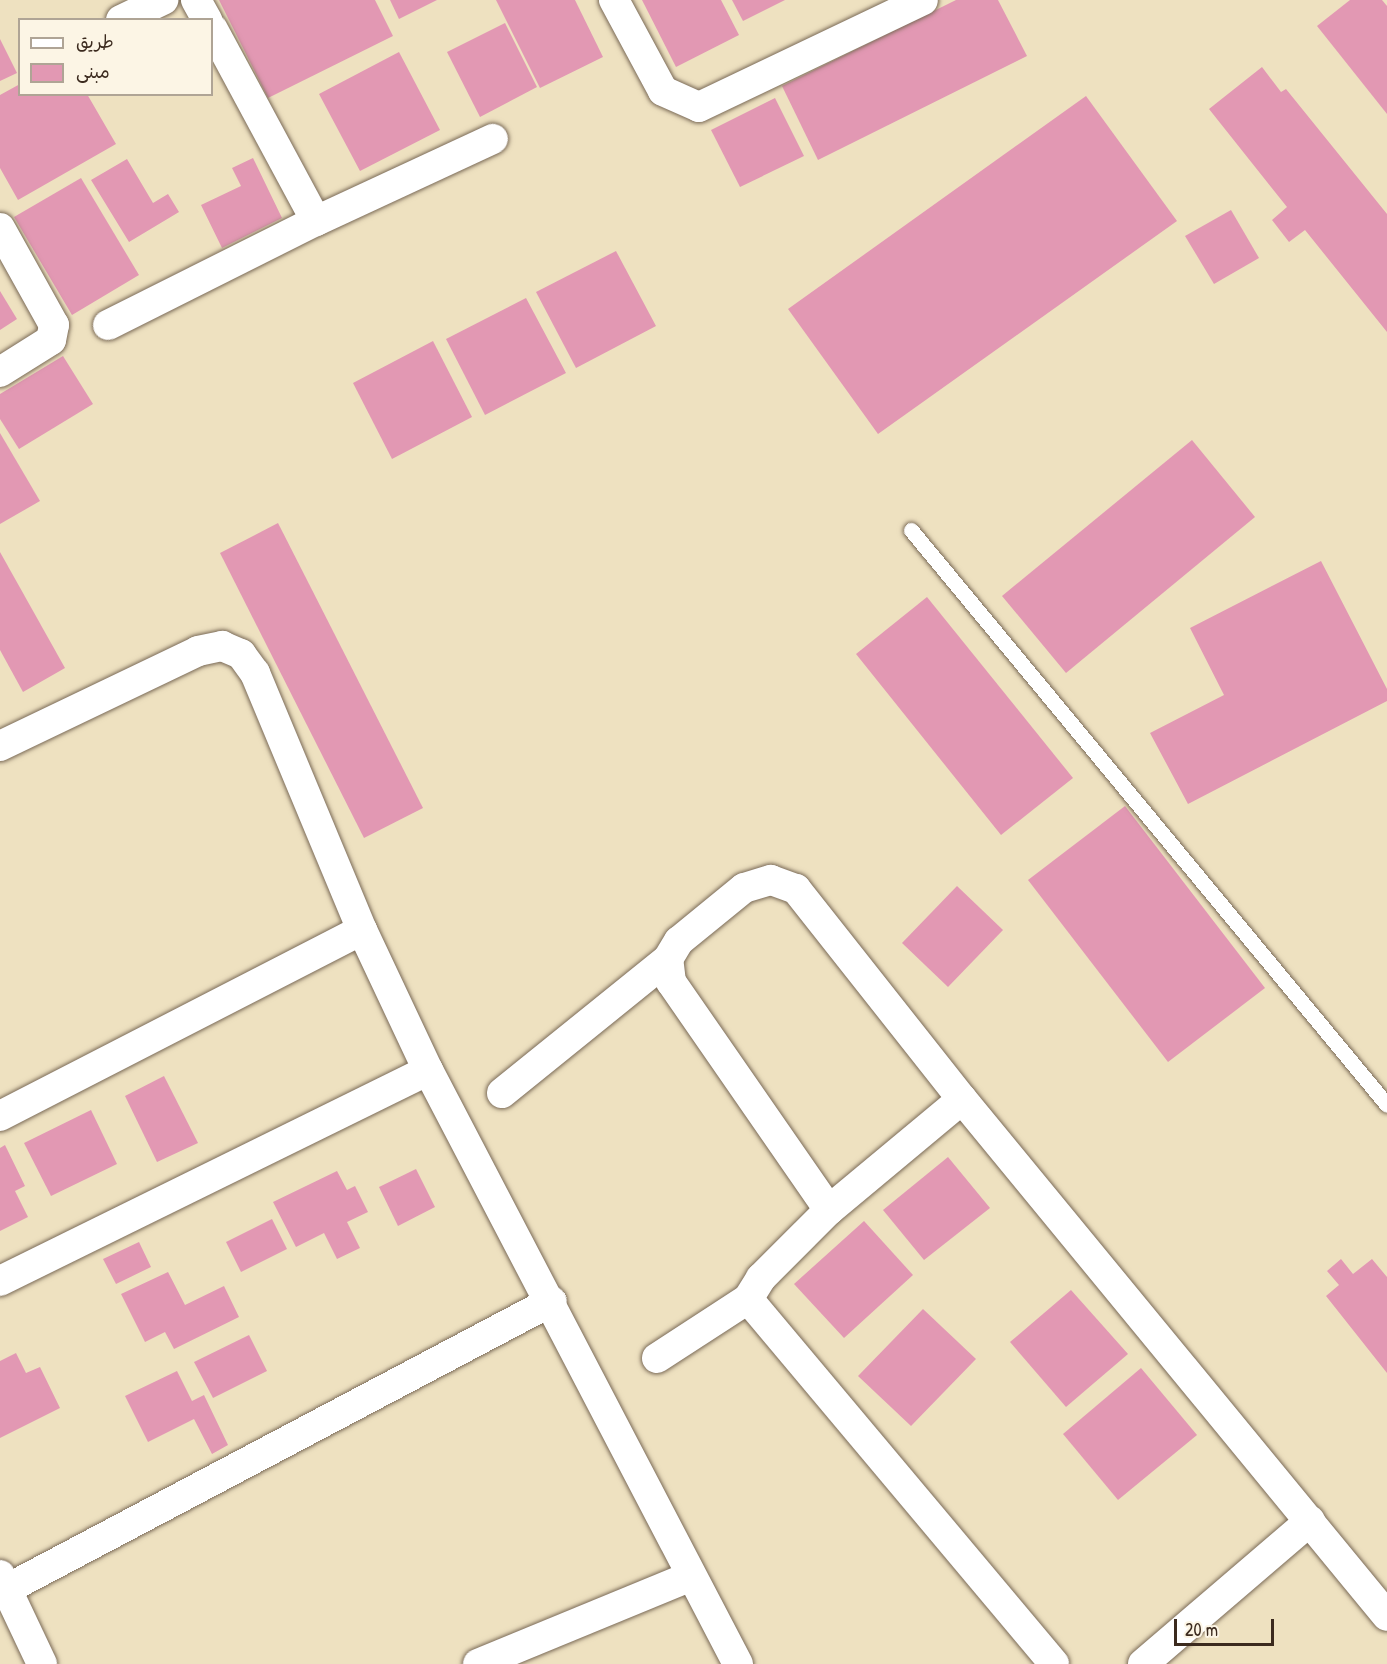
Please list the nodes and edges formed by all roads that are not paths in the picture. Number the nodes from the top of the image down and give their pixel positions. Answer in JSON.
{"nodes":[{"id":1,"x":163,"y":0,"type":"edge"},
{"id":2,"x":196,"y":0,"type":"edge"},
{"id":3,"x":614,"y":0,"type":"edge"},
{"id":4,"x":923,"y":0,"type":"edge"},
{"id":5,"x":125,"y":18,"type":"edge"},
{"id":6,"x":206,"y":18,"type":"edge"},
{"id":7,"x":213,"y":30,"type":"edge"},
{"id":8,"x":493,"y":139,"type":"dead end"},
{"id":9,"x":316,"y":221,"type":"junction"},
{"id":10,"x":0,"y":228,"type":"edge"},
{"id":11,"x":108,"y":325,"type":"dead end"},
{"id":12,"x":0,"y":372,"type":"edge"},
{"id":13,"x":911,"y":530,"type":"dead end"},
{"id":14,"x":0,"y":746,"type":"edge"},
{"id":15,"x":362,"y":930,"type":"junction"},
{"id":16,"x":668,"y":959,"type":"junction"},
{"id":17,"x":428,"y":1070,"type":"junction"},
{"id":18,"x":502,"y":1093,"type":"dead end"},
{"id":19,"x":962,"y":1099,"type":"junction"},
{"id":20,"x":1387,"y":1105,"type":"edge"},
{"id":21,"x":0,"y":1116,"type":"edge"},
{"id":22,"x":829,"y":1209,"type":"junction"},
{"id":23,"x":0,"y":1281,"type":"edge"},
{"id":24,"x":748,"y":1299,"type":"junction"},
{"id":25,"x":552,"y":1301,"type":"junction"},
{"id":26,"x":657,"y":1358,"type":"dead end"},
{"id":27,"x":1310,"y":1521,"type":"junction"},
{"id":28,"x":691,"y":1576,"type":"junction"},
{"id":29,"x":3,"y":1582,"type":"edge"},
{"id":30,"x":1387,"y":1616,"type":"edge"},
{"id":31,"x":42,"y":1664,"type":"edge"},
{"id":32,"x":478,"y":1664,"type":"edge"},
{"id":33,"x":738,"y":1664,"type":"edge"},
{"id":34,"x":1054,"y":1664,"type":"edge"},
{"id":35,"x":1143,"y":1664,"type":"edge"}],
"edges":[{"from":1,"to":5,"type":"street"},
{"from":2,"to":6,"type":"street"},
{"from":3,"to":4,"type":"street"},
{"from":7,"to":9,"type":"street"},
{"from":8,"to":9,"type":"street"},
{"from":9,"to":11,"type":"street"},
{"from":10,"to":12,"type":"street"},
{"from":13,"to":20,"type":"lane"},
{"from":14,"to":15,"type":"street"},
{"from":15,"to":17,"type":"street"},
{"from":15,"to":21,"type":"street"},
{"from":16,"to":18,"type":"street"},
{"from":16,"to":19,"type":"street"},
{"from":16,"to":22,"type":"street"},
{"from":17,"to":23,"type":"street"},
{"from":17,"to":25,"type":"street"},
{"from":19,"to":22,"type":"street"},
{"from":19,"to":27,"type":"street"},
{"from":22,"to":24,"type":"street"},
{"from":24,"to":26,"type":"street"},
{"from":24,"to":34,"type":"street"},
{"from":25,"to":28,"type":"street"},
{"from":25,"to":29,"type":"street"},
{"from":27,"to":30,"type":"street"},
{"from":27,"to":35,"type":"street"},
{"from":28,"to":32,"type":"street"},
{"from":28,"to":33,"type":"street"},
{"from":29,"to":31,"type":"street"}]}
